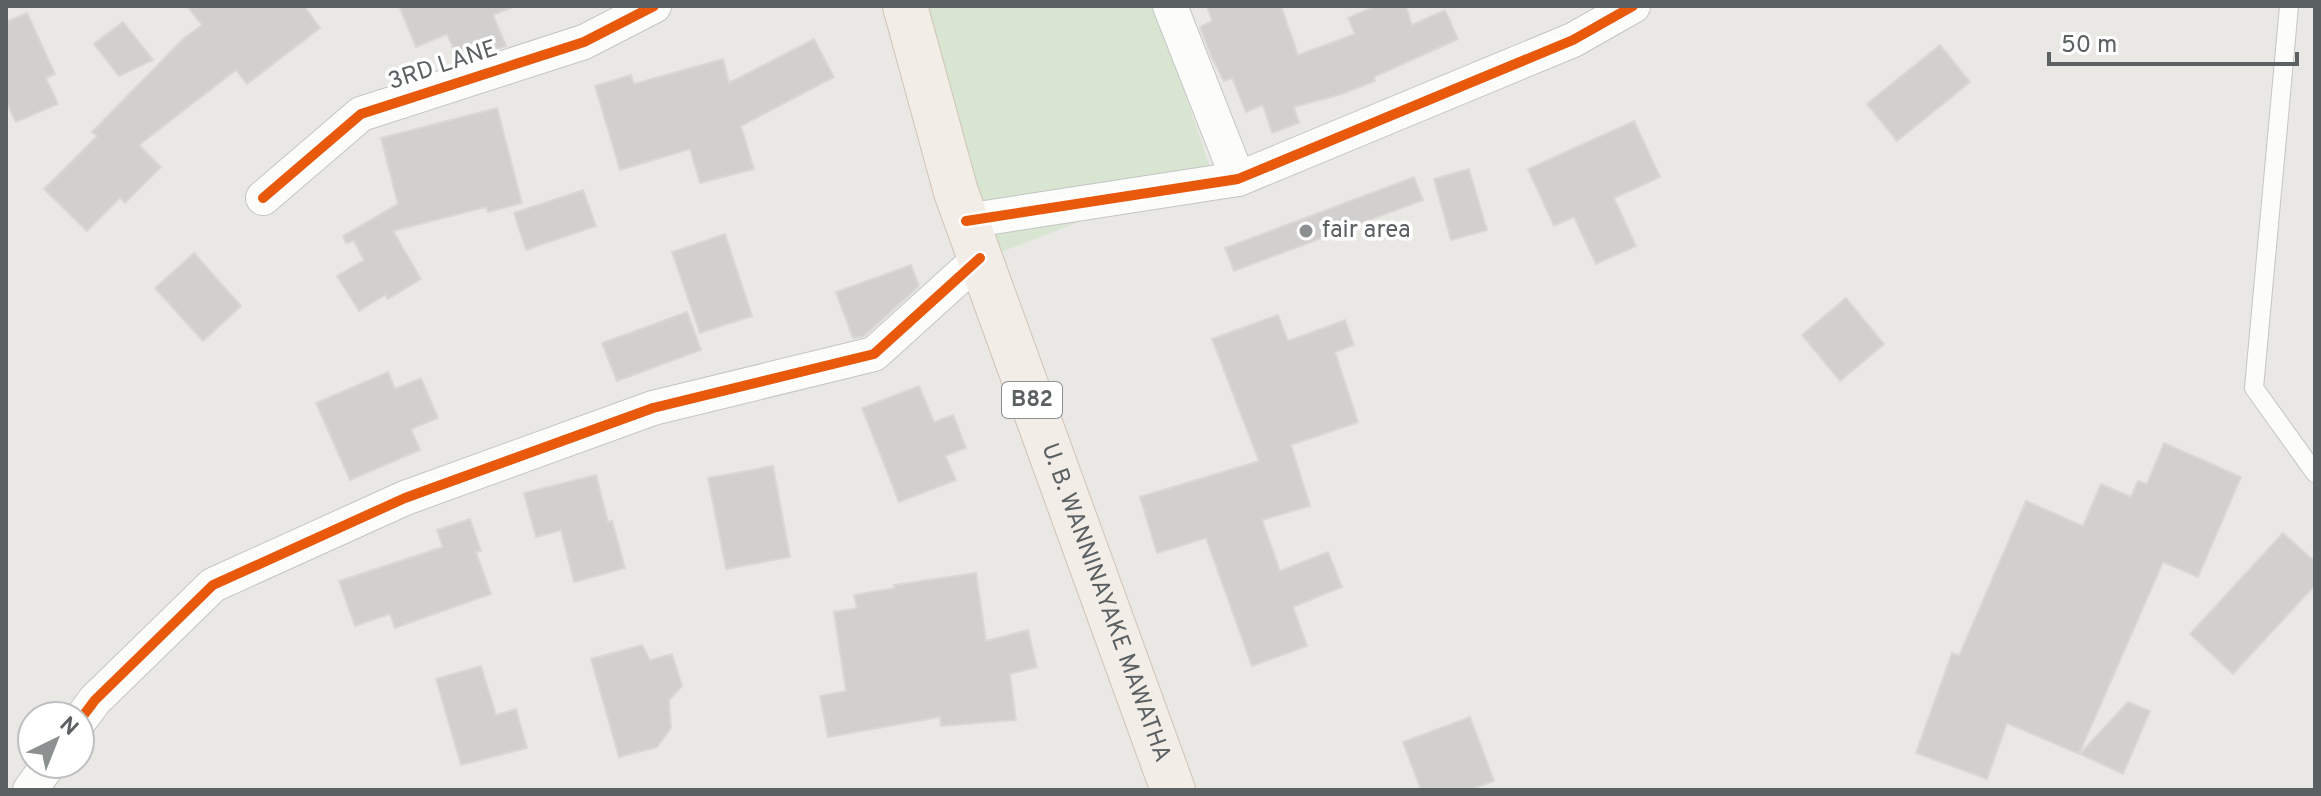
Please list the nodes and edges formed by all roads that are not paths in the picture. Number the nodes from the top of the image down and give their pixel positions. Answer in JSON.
{"nodes":[{"id":1,"x":654,"y":6,"type":"edge"},
{"id":2,"x":905,"y":6,"type":"edge"},
{"id":3,"x":1170,"y":6,"type":"edge"},
{"id":4,"x":1633,"y":6,"type":"edge"},
{"id":5,"x":2289,"y":6,"type":"edge"},
{"id":6,"x":1238,"y":179,"type":"junction"},
{"id":7,"x":263,"y":198,"type":"dead end"},
{"id":8,"x":973,"y":239,"type":"junction"},
{"id":9,"x":2315,"y":473,"type":"edge"},
{"id":10,"x":95,"y":700,"type":"edge"},
{"id":11,"x":1173,"y":790,"type":"edge"}],
"edges":[{"from":1,"to":7,"type":"street","name":"3RD LANE"},
{"from":2,"to":8,"type":"main road","name":"U. B. WANNINAYAKE MAWATHA","number":"B82"},
{"from":3,"to":6,"type":"street"},
{"from":4,"to":6,"type":"street"},
{"from":5,"to":9,"type":"lane"},
{"from":6,"to":8,"type":"street"},
{"from":8,"to":10,"type":"street"},
{"from":8,"to":11,"type":"main road","name":"U. B. WANNINAYAKE MAWATHA","number":"B82"}]}
